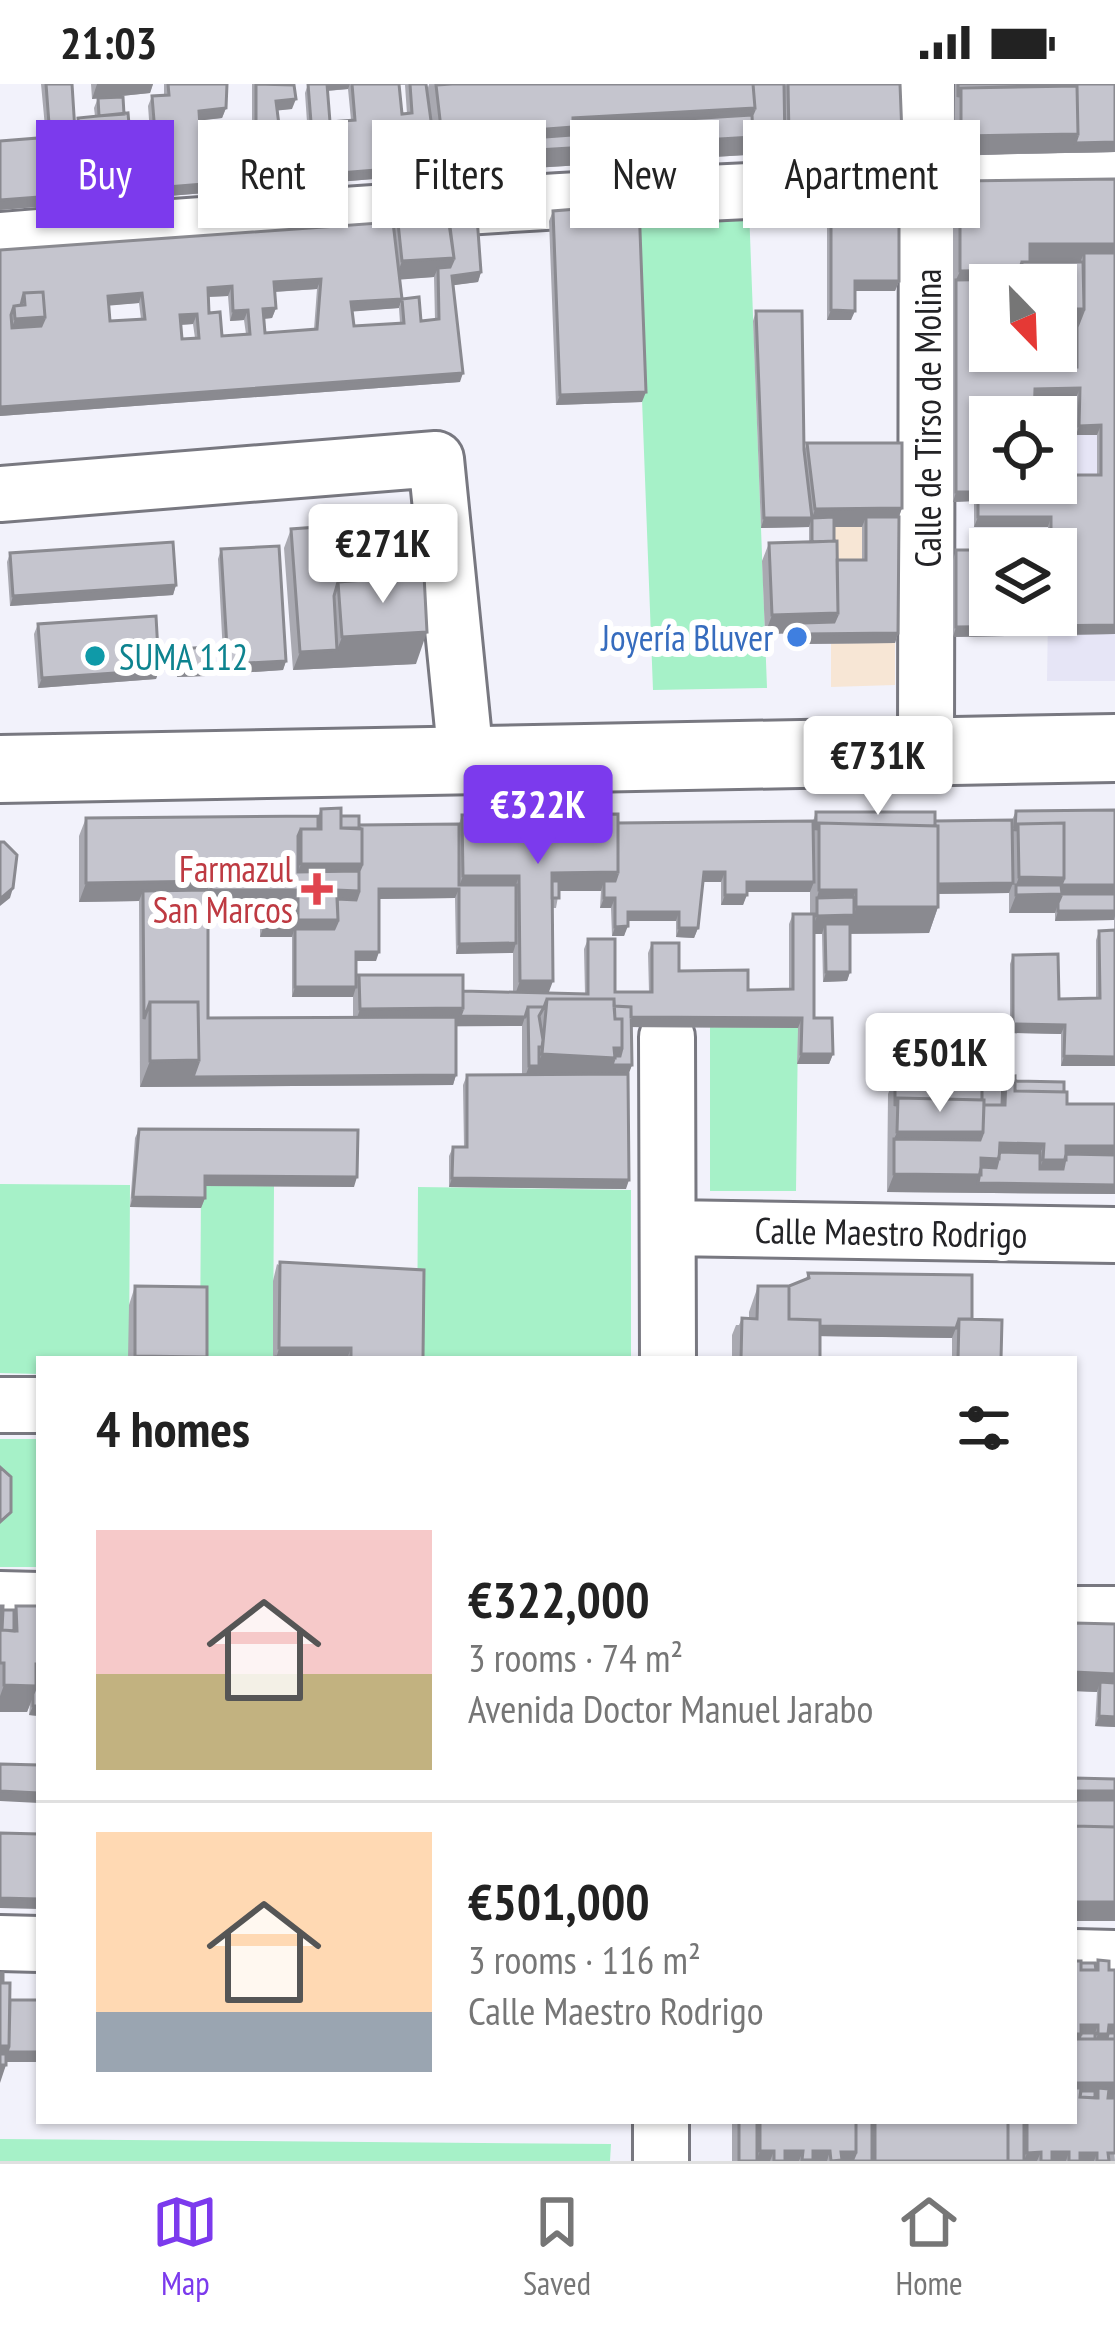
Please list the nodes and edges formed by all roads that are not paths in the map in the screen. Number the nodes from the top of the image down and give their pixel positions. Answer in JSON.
{"nodes":[{"id":1,"x":927,"y":84,"type":"edge"},
{"id":2,"x":927,"y":120,"type":"edge"},
{"id":3,"x":1115,"y":179,"type":"edge"},
{"id":4,"x":980,"y":181,"type":"edge"},
{"id":5,"x":743,"y":191,"type":"edge"},
{"id":6,"x":928,"y":228,"type":"edge"},
{"id":7,"x":0,"y":240,"type":"edge"},
{"id":8,"x":0,"y":494,"type":"edge"},
{"id":9,"x":1115,"y":748,"type":"edge"},
{"id":10,"x":926,"y":752,"type":"junction"},
{"id":11,"x":466,"y":759,"type":"junction"},
{"id":12,"x":0,"y":769,"type":"edge"},
{"id":13,"x":668,"y":1037,"type":"dead end"},
{"id":14,"x":668,"y":1228,"type":"junction"},
{"id":15,"x":1115,"y":1235,"type":"edge"},
{"id":16,"x":668,"y":1356,"type":"edge"},
{"id":17,"x":0,"y":1405,"type":"edge"},
{"id":18,"x":36,"y":1405,"type":"edge"},
{"id":19,"x":0,"y":1599,"type":"edge"},
{"id":20,"x":36,"y":1600,"type":"edge"},
{"id":21,"x":1077,"y":1614,"type":"edge"},
{"id":22,"x":1115,"y":1614,"type":"edge"},
{"id":23,"x":0,"y":1943,"type":"edge"},
{"id":24,"x":36,"y":1944,"type":"edge"},
{"id":25,"x":1077,"y":1957,"type":"edge"},
{"id":26,"x":1115,"y":1958,"type":"edge"},
{"id":27,"x":661,"y":2124,"type":"edge"},
{"id":28,"x":662,"y":2161,"type":"edge"}],
"edges":[{"from":1,"to":2,"type":"street","name":"Calle de Tirso de Molina"},
{"from":3,"to":4,"type":"street"},
{"from":5,"to":7,"type":"street"},
{"from":6,"to":10,"type":"street","name":"Calle de Tirso de Molina"},
{"from":8,"to":11,"type":"street"},
{"from":9,"to":10,"type":"street"},
{"from":10,"to":11,"type":"street"},
{"from":11,"to":12,"type":"street"},
{"from":13,"to":14,"type":"street"},
{"from":14,"to":15,"type":"street","name":"Calle Maestro Rodrigo"},
{"from":14,"to":16,"type":"street"},
{"from":17,"to":18,"type":"street"},
{"from":19,"to":20,"type":"street"},
{"from":21,"to":22,"type":"street"},
{"from":23,"to":24,"type":"street"},
{"from":25,"to":26,"type":"street"},
{"from":27,"to":28,"type":"street"}]}
